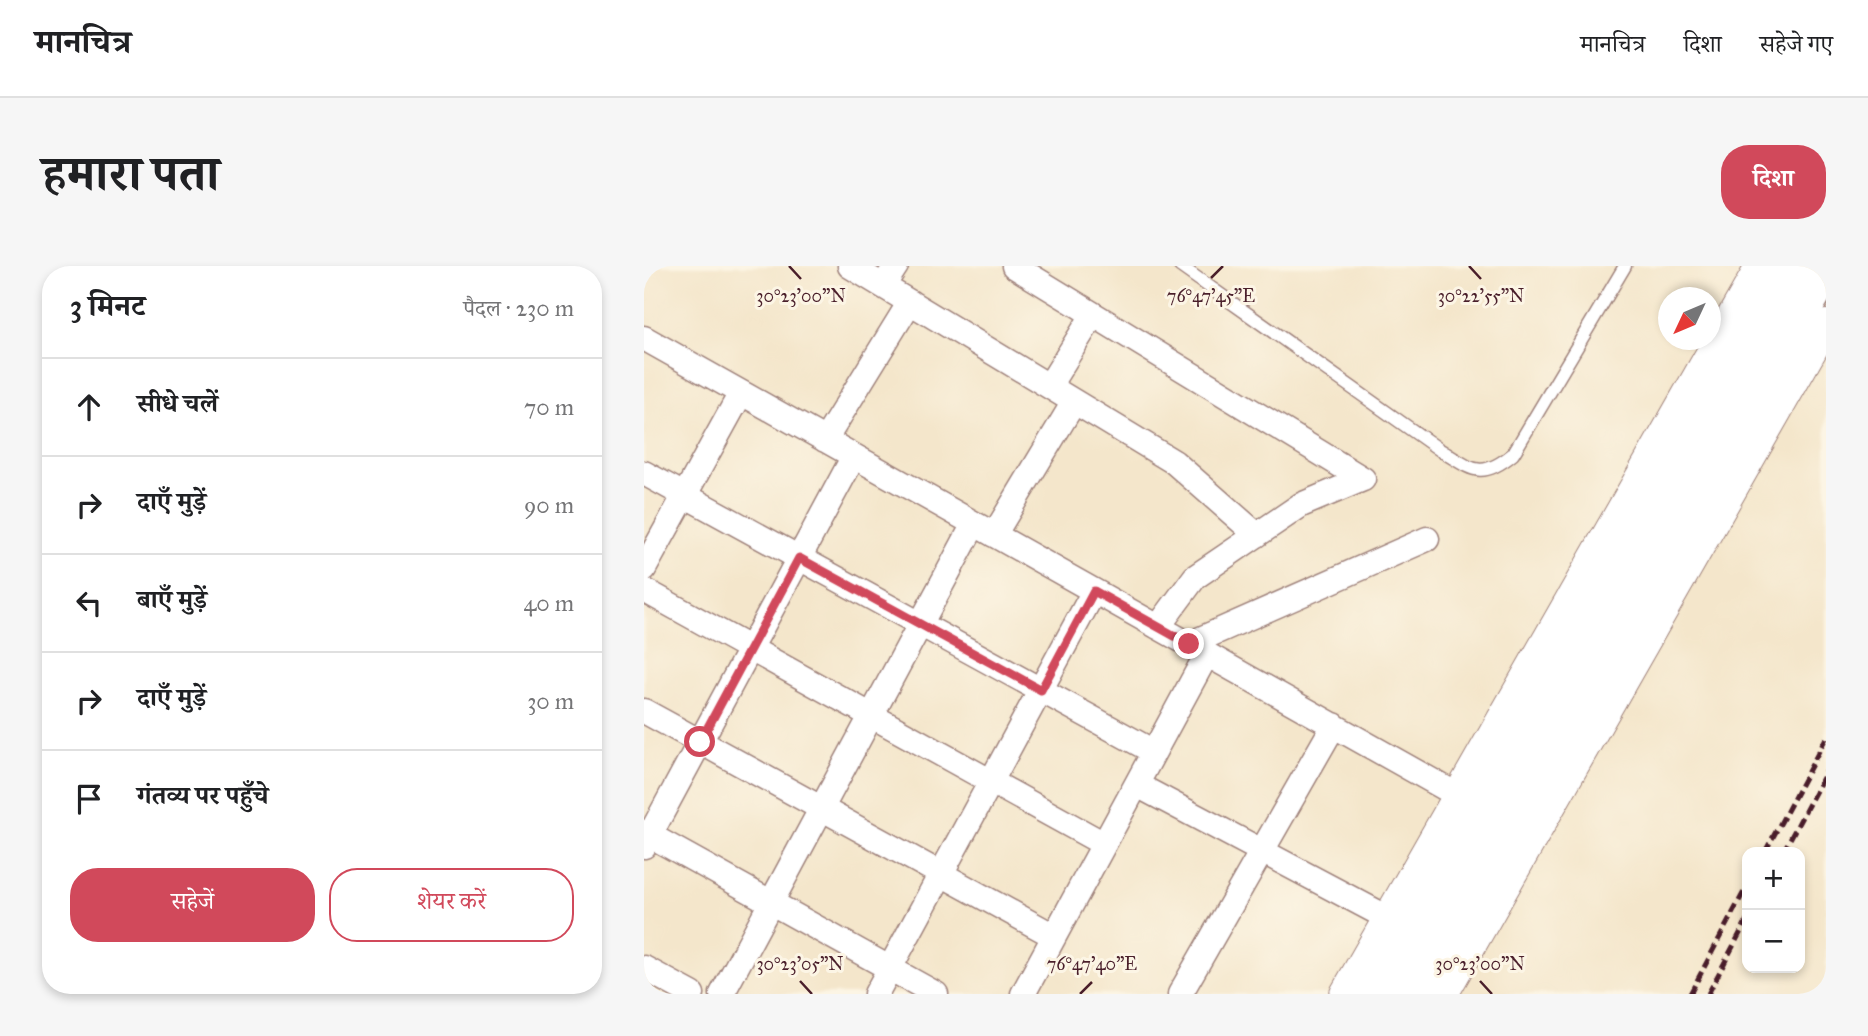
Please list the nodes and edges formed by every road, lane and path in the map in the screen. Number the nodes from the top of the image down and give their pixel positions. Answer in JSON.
{"nodes":[{"id":1,"x":850,"y":266,"type":"edge"},
{"id":2,"x":1014,"y":266,"type":"edge"},
{"id":3,"x":1180,"y":266,"type":"edge"},
{"id":4,"x":1625,"y":266,"type":"edge"},
{"id":5,"x":1761,"y":266,"type":"edge"},
{"id":6,"x":1791,"y":266,"type":"edge"},
{"id":7,"x":1826,"y":268,"type":"edge"},
{"id":8,"x":889,"y":276,"type":"edge"},
{"id":9,"x":910,"y":302,"type":"junction"},
{"id":10,"x":1093,"y":315,"type":"junction"},
{"id":11,"x":1826,"y":325,"type":"edge"},
{"id":12,"x":644,"y":338,"type":"edge"},
{"id":13,"x":1049,"y":386,"type":"junction"},
{"id":14,"x":741,"y":393,"type":"junction"},
{"id":15,"x":1074,"y":402,"type":"junction"},
{"id":16,"x":825,"y":440,"type":"junction"},
{"id":17,"x":854,"y":457,"type":"junction"},
{"id":18,"x":644,"y":473,"type":"edge"},
{"id":19,"x":684,"y":495,"type":"junction"},
{"id":20,"x":984,"y":529,"type":"junction"},
{"id":21,"x":1257,"y":535,"type":"junction"},
{"id":22,"x":1427,"y":539,"type":"dead end"},
{"id":23,"x":799,"y":558,"type":"junction"},
{"id":24,"x":644,"y":569,"type":"edge"},
{"id":25,"x":644,"y":590,"type":"edge"},
{"id":26,"x":1094,"y":591,"type":"junction"},
{"id":27,"x":920,"y":624,"type":"junction"},
{"id":28,"x":1158,"y":627,"type":"junction"},
{"id":29,"x":750,"y":649,"type":"junction"},
{"id":30,"x":1198,"y":649,"type":"junction"},
{"id":31,"x":1041,"y":690,"type":"junction"},
{"id":32,"x":644,"y":711,"type":"edge"},
{"id":33,"x":871,"y":716,"type":"junction"},
{"id":34,"x":1334,"y":725,"type":"junction"},
{"id":35,"x":700,"y":742,"type":"junction"},
{"id":36,"x":1154,"y":752,"type":"junction"},
{"id":37,"x":991,"y":782,"type":"junction"},
{"id":38,"x":1136,"y":785,"type":"junction"},
{"id":39,"x":1460,"y":796,"type":"junction"},
{"id":40,"x":821,"y":808,"type":"junction"},
{"id":41,"x":646,"y":837,"type":"edge"},
{"id":42,"x":1104,"y":844,"type":"junction"},
{"id":43,"x":1262,"y":851,"type":"junction"},
{"id":44,"x":941,"y":874,"type":"junction"},
{"id":45,"x":771,"y":902,"type":"junction"},
{"id":46,"x":1388,"y":918,"type":"junction"},
{"id":47,"x":1054,"y":936,"type":"junction"},
{"id":48,"x":644,"y":968,"type":"edge"},
{"id":49,"x":890,"y":969,"type":"junction"},
{"id":50,"x":692,"y":994,"type":"edge"},
{"id":51,"x":722,"y":994,"type":"edge"},
{"id":52,"x":876,"y":994,"type":"edge"},
{"id":53,"x":936,"y":994,"type":"edge"},
{"id":54,"x":1023,"y":994,"type":"edge"},
{"id":55,"x":1180,"y":994,"type":"edge"},
{"id":56,"x":1345,"y":994,"type":"edge"},
{"id":57,"x":1373,"y":994,"type":"edge"},
{"id":58,"x":1408,"y":994,"type":"edge"},
{"id":59,"x":1444,"y":994,"type":"edge"}],
"edges":[{"from":1,"to":8,"type":"street"},
{"from":2,"to":10,"type":"street"},
{"from":3,"to":4,"type":"lane"},
{"from":5,"to":39,"type":"street"},
{"from":6,"to":57,"type":"highway"},
{"from":7,"to":58,"type":"highway"},
{"from":8,"to":9,"type":"street"},
{"from":9,"to":13,"type":"street"},
{"from":9,"to":16,"type":"street"},
{"from":10,"to":13,"type":"street"},
{"from":10,"to":21,"type":"street"},
{"from":11,"to":59,"type":"street"},
{"from":12,"to":14,"type":"street"},
{"from":13,"to":15,"type":"street"},
{"from":14,"to":16,"type":"street"},
{"from":14,"to":19,"type":"street"},
{"from":15,"to":20,"type":"street"},
{"from":15,"to":21,"type":"street"},
{"from":16,"to":17,"type":"street"},
{"from":17,"to":20,"type":"street"},
{"from":17,"to":23,"type":"street"},
{"from":18,"to":19,"type":"street"},
{"from":19,"to":23,"type":"street"},
{"from":19,"to":24,"type":"street"},
{"from":20,"to":26,"type":"street"},
{"from":20,"to":27,"type":"street"},
{"from":21,"to":28,"type":"street"},
{"from":22,"to":30,"type":"street"},
{"from":23,"to":27,"type":"street"},
{"from":23,"to":29,"type":"street"},
{"from":25,"to":29,"type":"street"},
{"from":26,"to":28,"type":"street"},
{"from":26,"to":31,"type":"street"},
{"from":27,"to":31,"type":"street"},
{"from":27,"to":33,"type":"street"},
{"from":28,"to":30,"type":"street"},
{"from":29,"to":33,"type":"street"},
{"from":29,"to":35,"type":"street"},
{"from":30,"to":34,"type":"street"},
{"from":30,"to":36,"type":"street"},
{"from":31,"to":36,"type":"street"},
{"from":31,"to":37,"type":"street"},
{"from":32,"to":35,"type":"street"},
{"from":33,"to":37,"type":"street"},
{"from":33,"to":40,"type":"street"},
{"from":34,"to":39,"type":"street"},
{"from":34,"to":43,"type":"street"},
{"from":35,"to":40,"type":"street"},
{"from":35,"to":41,"type":"street"},
{"from":36,"to":38,"type":"street"},
{"from":37,"to":42,"type":"street"},
{"from":37,"to":44,"type":"street"},
{"from":38,"to":42,"type":"street"},
{"from":38,"to":43,"type":"street"},
{"from":39,"to":46,"type":"street"},
{"from":40,"to":44,"type":"street"},
{"from":40,"to":45,"type":"street"},
{"from":41,"to":45,"type":"street"},
{"from":42,"to":47,"type":"street"},
{"from":43,"to":46,"type":"street"},
{"from":43,"to":55,"type":"street"},
{"from":44,"to":47,"type":"street"},
{"from":44,"to":49,"type":"street"},
{"from":45,"to":49,"type":"street"},
{"from":45,"to":51,"type":"street"},
{"from":46,"to":56,"type":"street"},
{"from":47,"to":54,"type":"street"},
{"from":48,"to":50,"type":"street"},
{"from":49,"to":52,"type":"street"},
{"from":49,"to":53,"type":"street"}]}
